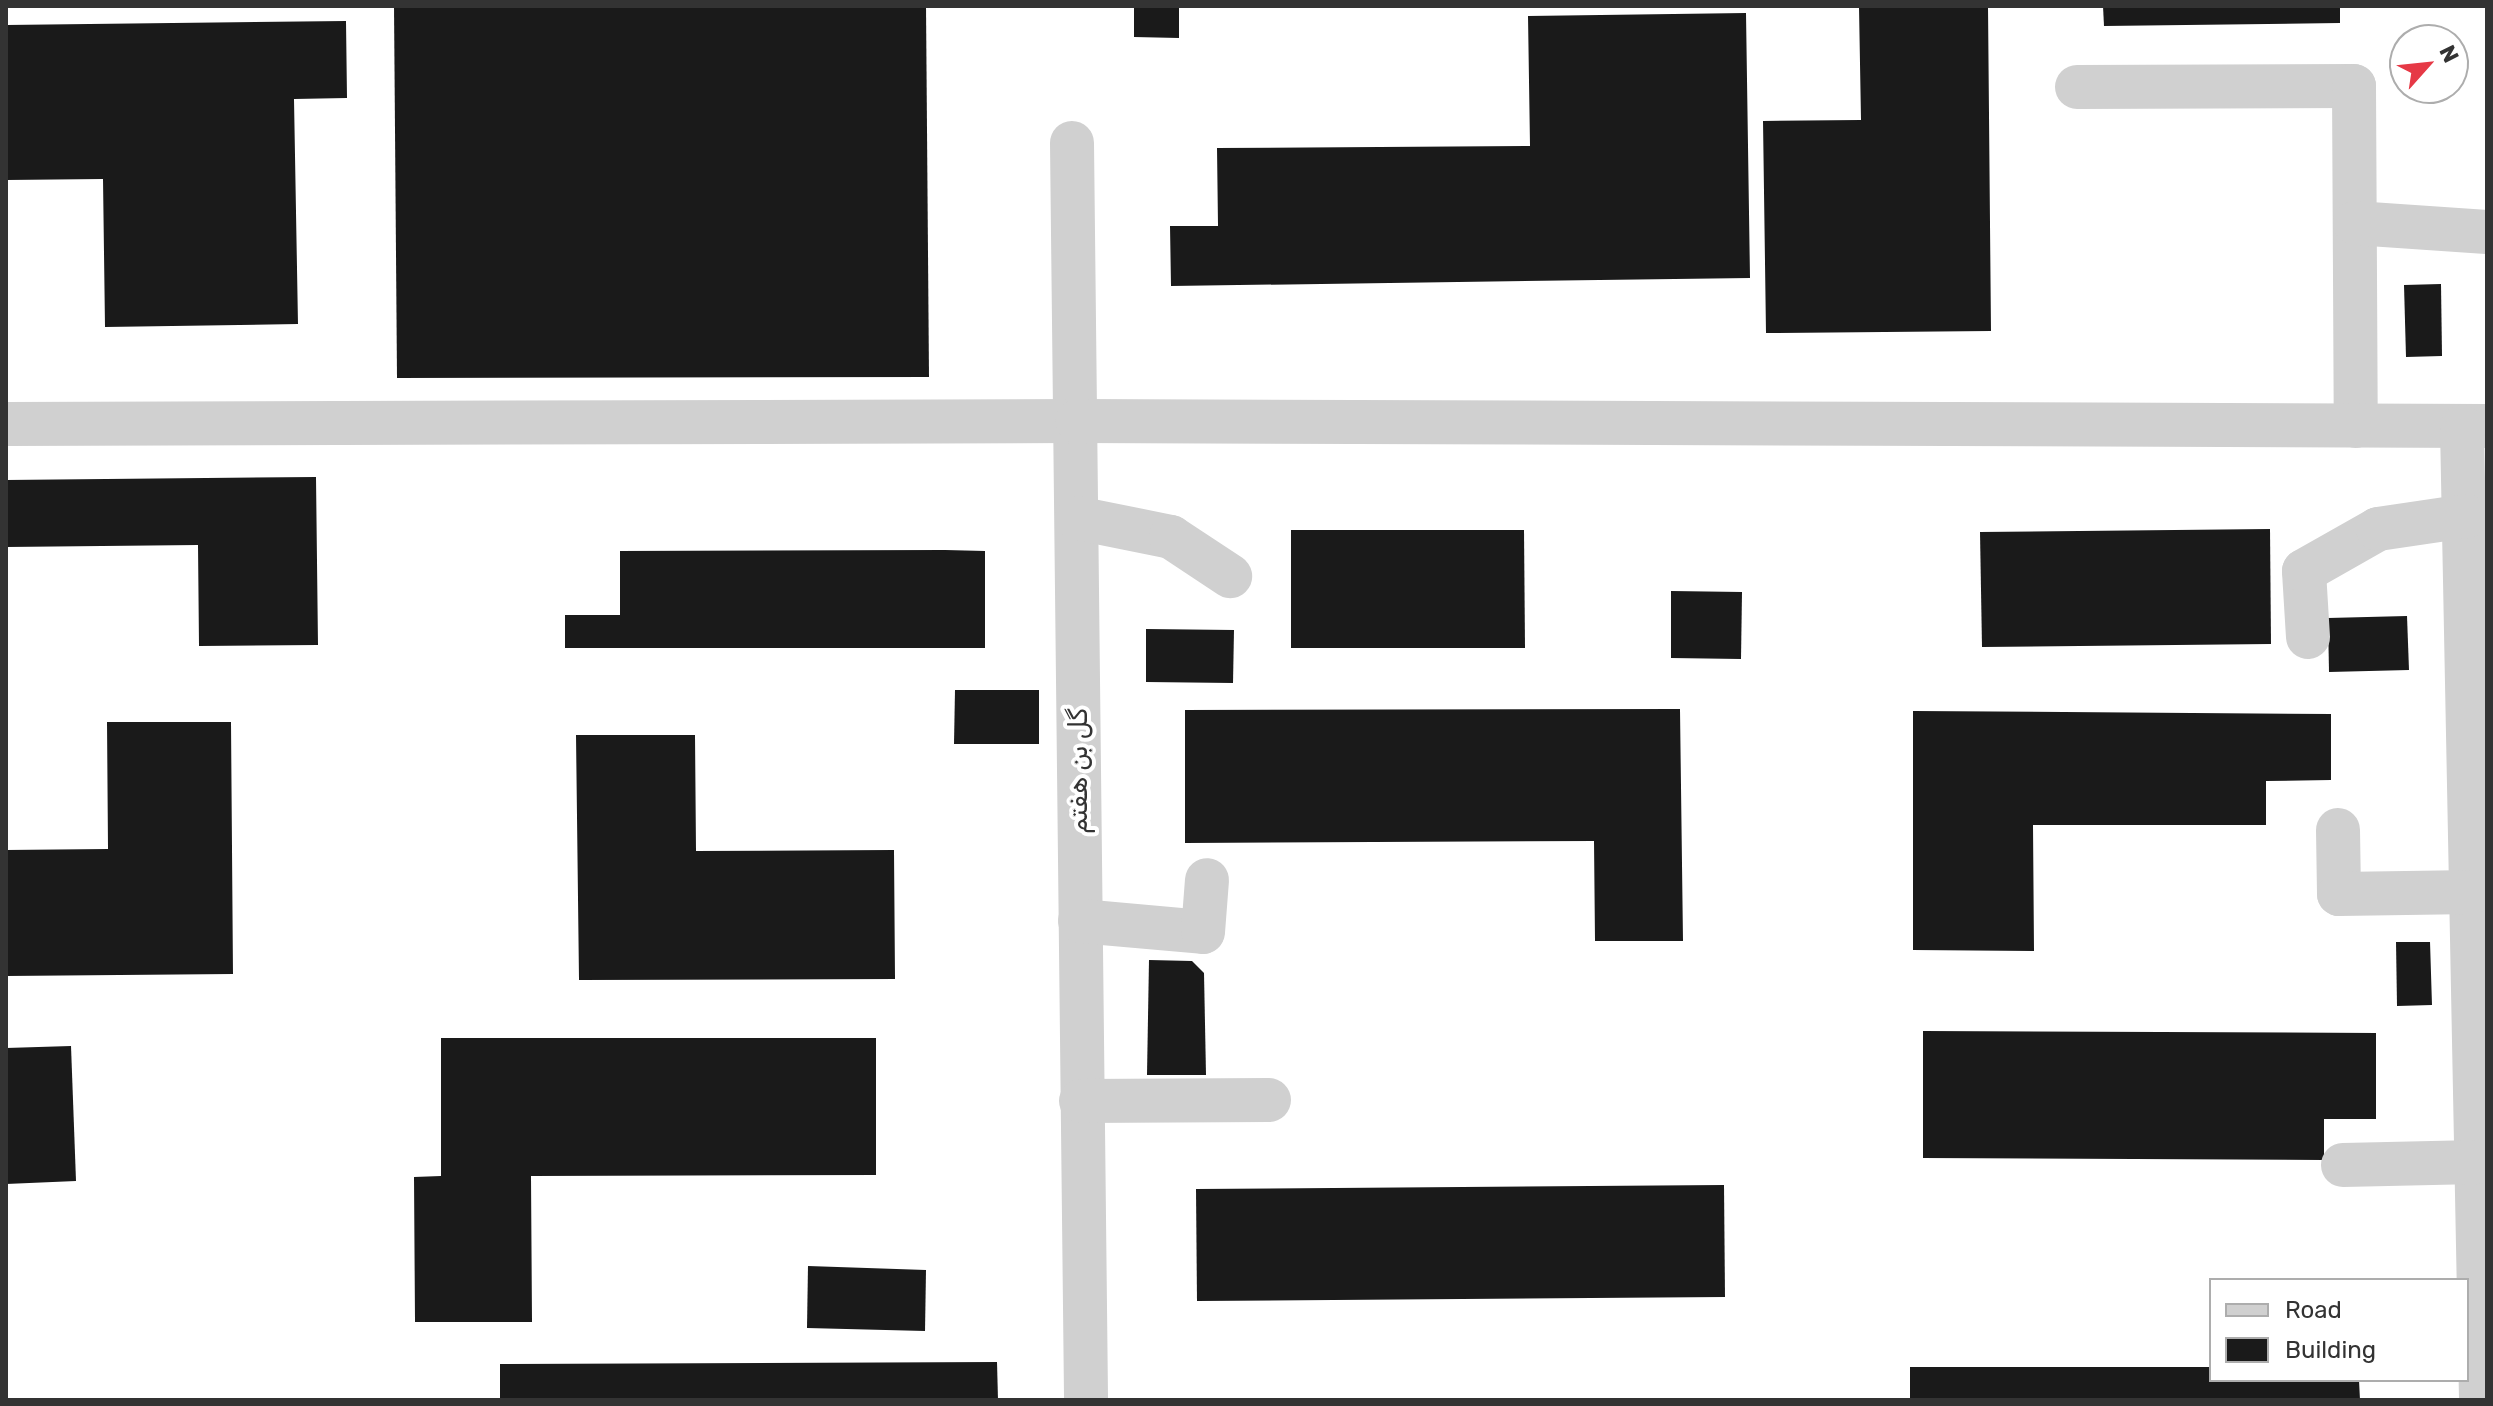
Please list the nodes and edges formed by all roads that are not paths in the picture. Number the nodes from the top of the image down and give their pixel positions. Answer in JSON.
{"nodes":[{"id":1,"x":2077,"y":87,"type":"dead end"},
{"id":2,"x":1072,"y":143,"type":"dead end"},
{"id":3,"x":2355,"y":223,"type":"junction"},
{"id":4,"x":2487,"y":232,"type":"edge"},
{"id":5,"x":1077,"y":421,"type":"junction"},
{"id":6,"x":6,"y":424,"type":"edge"},
{"id":7,"x":2356,"y":426,"type":"junction"},
{"id":8,"x":2475,"y":427,"type":"edge"},
{"id":9,"x":2466,"y":516,"type":"junction"},
{"id":10,"x":1077,"y":518,"type":"junction"},
{"id":11,"x":2477,"y":567,"type":"edge"},
{"id":12,"x":1230,"y":576,"type":"dead end"},
{"id":13,"x":2308,"y":637,"type":"dead end"},
{"id":14,"x":2479,"y":802,"type":"edge"},
{"id":15,"x":2338,"y":830,"type":"dead end"},
{"id":16,"x":1207,"y":880,"type":"dead end"},
{"id":17,"x":2473,"y":892,"type":"junction"},
{"id":18,"x":1080,"y":921,"type":"junction"},
{"id":19,"x":1269,"y":1100,"type":"dead end"},
{"id":20,"x":1081,"y":1101,"type":"junction"},
{"id":21,"x":2343,"y":1165,"type":"dead end"},
{"id":22,"x":2480,"y":1183,"type":"edge"},
{"id":23,"x":1086,"y":1400,"type":"edge"},
{"id":24,"x":2481,"y":1400,"type":"edge"}],
"edges":[{"from":1,"to":3,"type":"street"},
{"from":2,"to":5,"type":"street","name":"گل بن هفتم"},
{"from":3,"to":4,"type":"street"},
{"from":3,"to":7,"type":"street"},
{"from":5,"to":6,"type":"street"},
{"from":5,"to":7,"type":"street"},
{"from":5,"to":10,"type":"street","name":"گل بن هفتم"},
{"from":7,"to":8,"type":"street"},
{"from":8,"to":9,"type":"street"},
{"from":9,"to":11,"type":"street"},
{"from":9,"to":13,"type":"street"},
{"from":10,"to":12,"type":"street"},
{"from":10,"to":18,"type":"street","name":"گل بن هفتم"},
{"from":11,"to":14,"type":"street"},
{"from":14,"to":17,"type":"street"},
{"from":15,"to":17,"type":"street"},
{"from":16,"to":18,"type":"street"},
{"from":17,"to":22,"type":"street"},
{"from":18,"to":20,"type":"street","name":"گل بن هفتم"},
{"from":19,"to":20,"type":"street"},
{"from":20,"to":23,"type":"street","name":"گل بن هفتم"},
{"from":21,"to":22,"type":"street"},
{"from":22,"to":24,"type":"street"}]}
